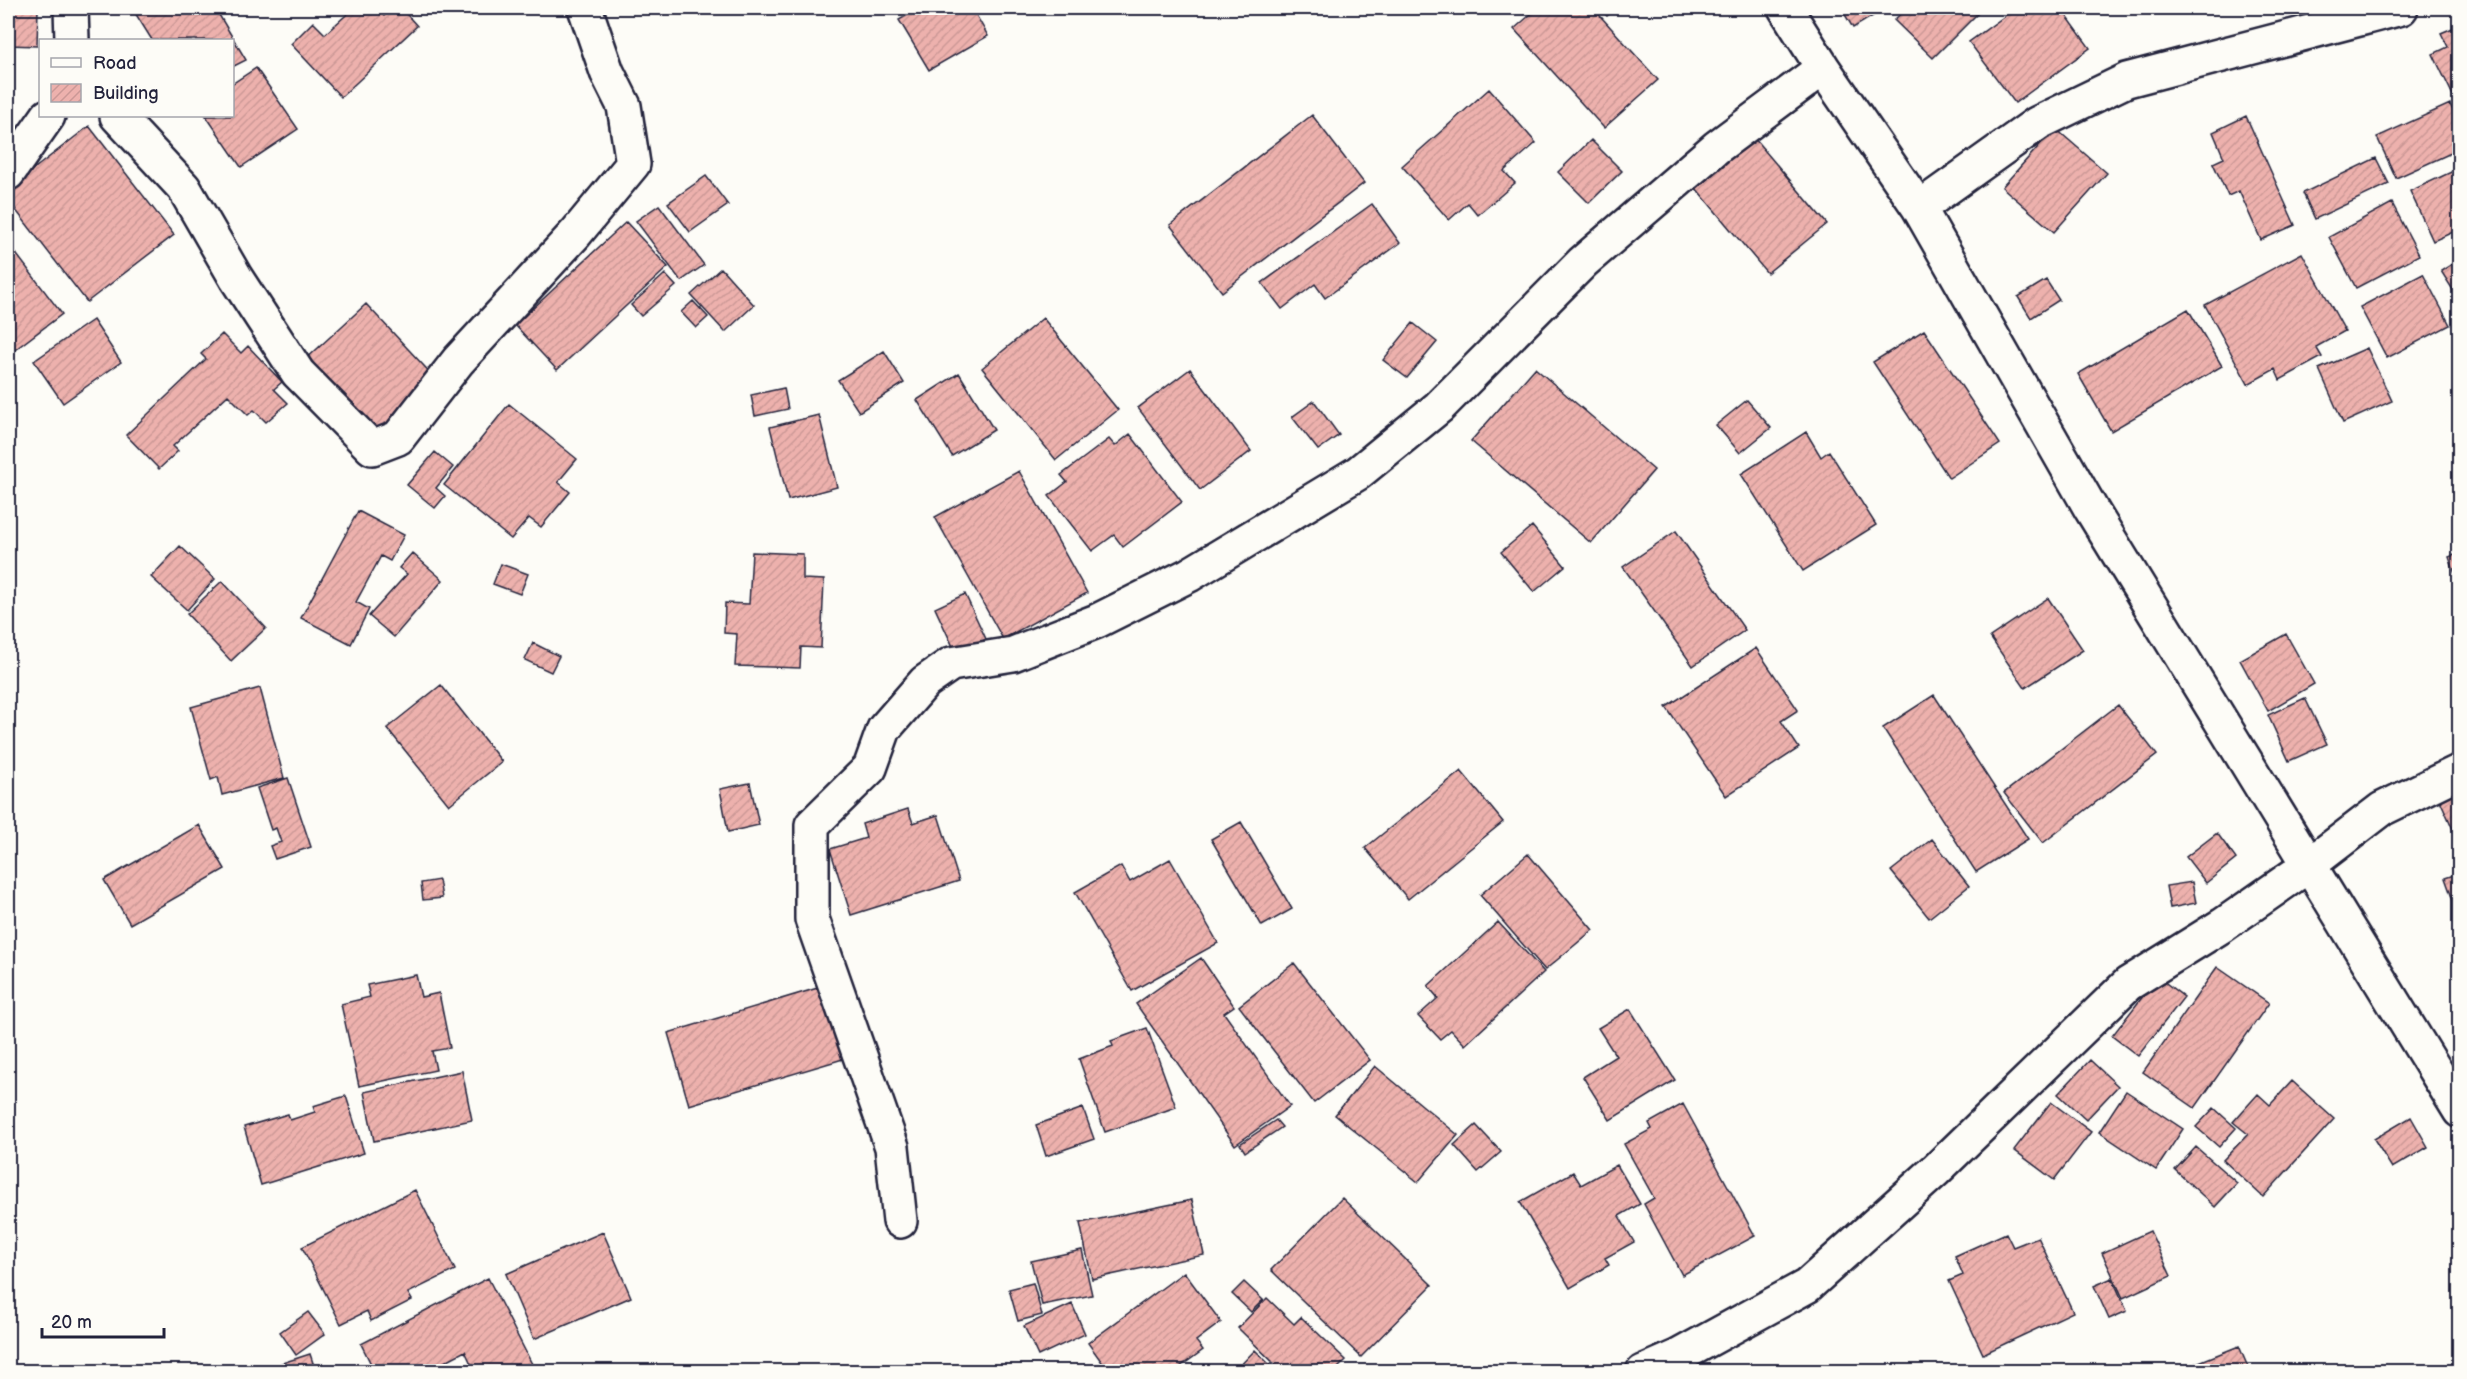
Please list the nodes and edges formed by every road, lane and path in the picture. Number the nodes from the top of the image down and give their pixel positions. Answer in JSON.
{"nodes":[{"id":1,"x":71,"y":8,"type":"edge"},
{"id":2,"x":585,"y":8,"type":"edge"},
{"id":3,"x":1785,"y":8,"type":"edge"},
{"id":4,"x":2401,"y":8,"type":"edge"},
{"id":5,"x":72,"y":39,"type":"edge"},
{"id":6,"x":1823,"y":68,"type":"junction"},
{"id":7,"x":47,"y":117,"type":"edge"},
{"id":8,"x":118,"y":117,"type":"edge"},
{"id":9,"x":8,"y":173,"type":"edge"},
{"id":10,"x":1919,"y":208,"type":"junction"},
{"id":11,"x":2460,"y":771,"type":"edge"},
{"id":12,"x":2309,"y":865,"type":"junction"},
{"id":13,"x":2460,"y":1111,"type":"edge"},
{"id":14,"x":900,"y":1221,"type":"dead end"},
{"id":15,"x":1643,"y":1371,"type":"edge"}],
"edges":[{"from":1,"to":5,"type":"street"},
{"from":2,"to":8,"type":"street"},
{"from":3,"to":6,"type":"street"},
{"from":4,"to":10,"type":"street"},
{"from":6,"to":10,"type":"street"},
{"from":6,"to":14,"type":"street"},
{"from":7,"to":9,"type":"street"},
{"from":10,"to":12,"type":"street"},
{"from":11,"to":12,"type":"street"},
{"from":12,"to":13,"type":"street"},
{"from":12,"to":15,"type":"street"}]}
